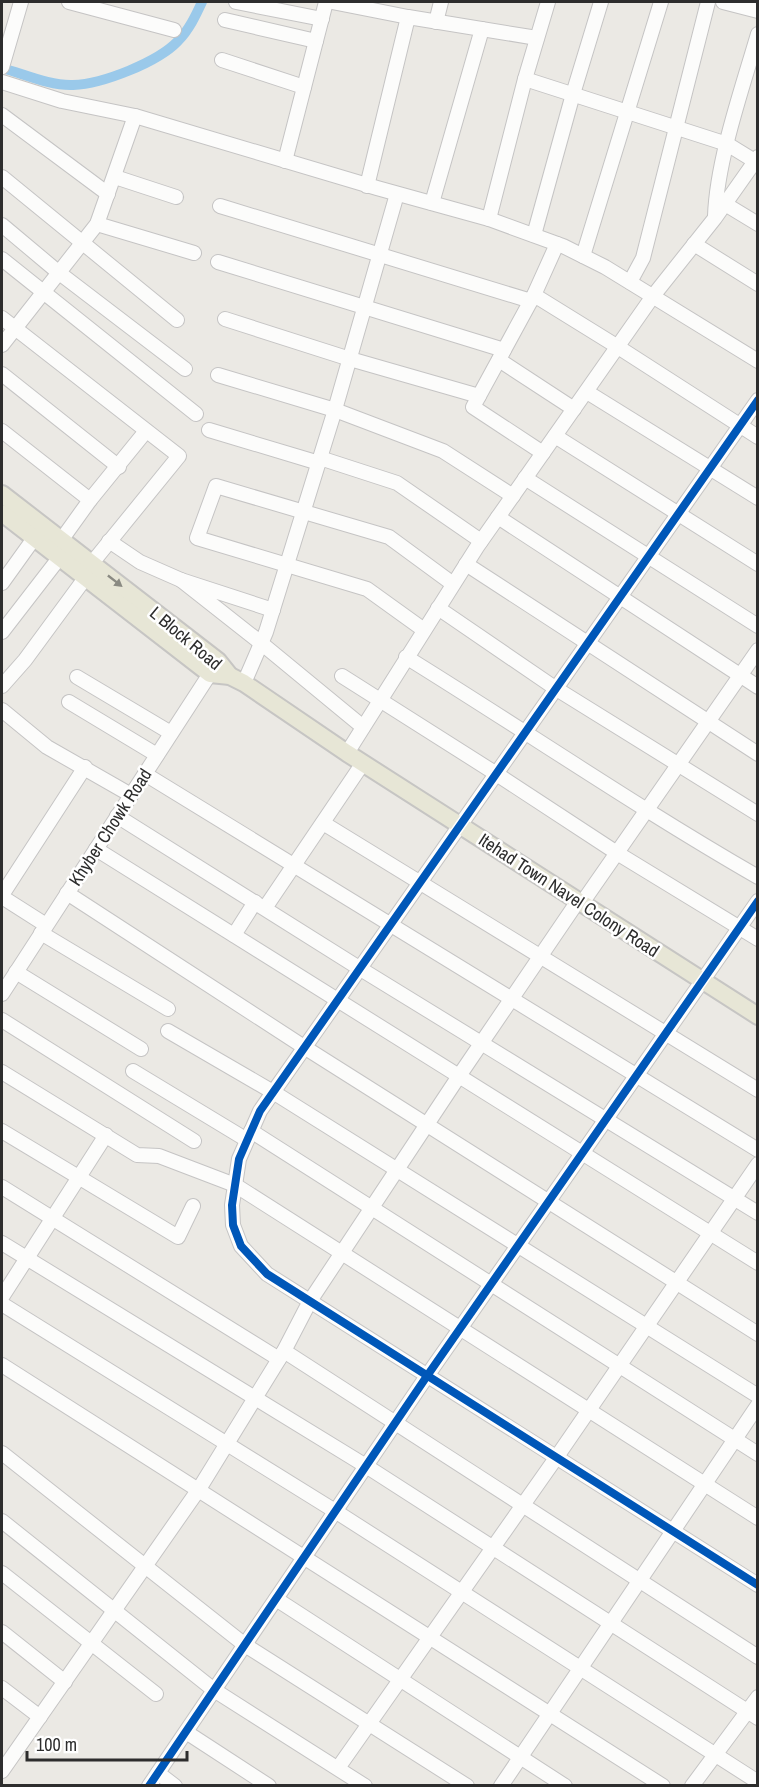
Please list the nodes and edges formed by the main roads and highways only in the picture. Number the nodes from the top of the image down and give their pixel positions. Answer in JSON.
{"nodes":[{"id":1,"x":2,"y":495,"type":"edge"},
{"id":2,"x":2,"y":513,"type":"edge"},
{"id":3,"x":89,"y":570,"type":"junction"},
{"id":4,"x":237,"y":680,"type":"joint"},
{"id":5,"x":758,"y":1016,"type":"edge"}],
"edges":[{"from":1,"to":3,"type":"main road","name":"L Block Road"},
{"from":2,"to":3,"type":"main road","name":"L Block Road"},
{"from":3,"to":4,"type":"main road","name":"L Block Road"},
{"from":4,"to":5,"type":"main road","name":"Itehad Town Navel Colony Road"}]}
